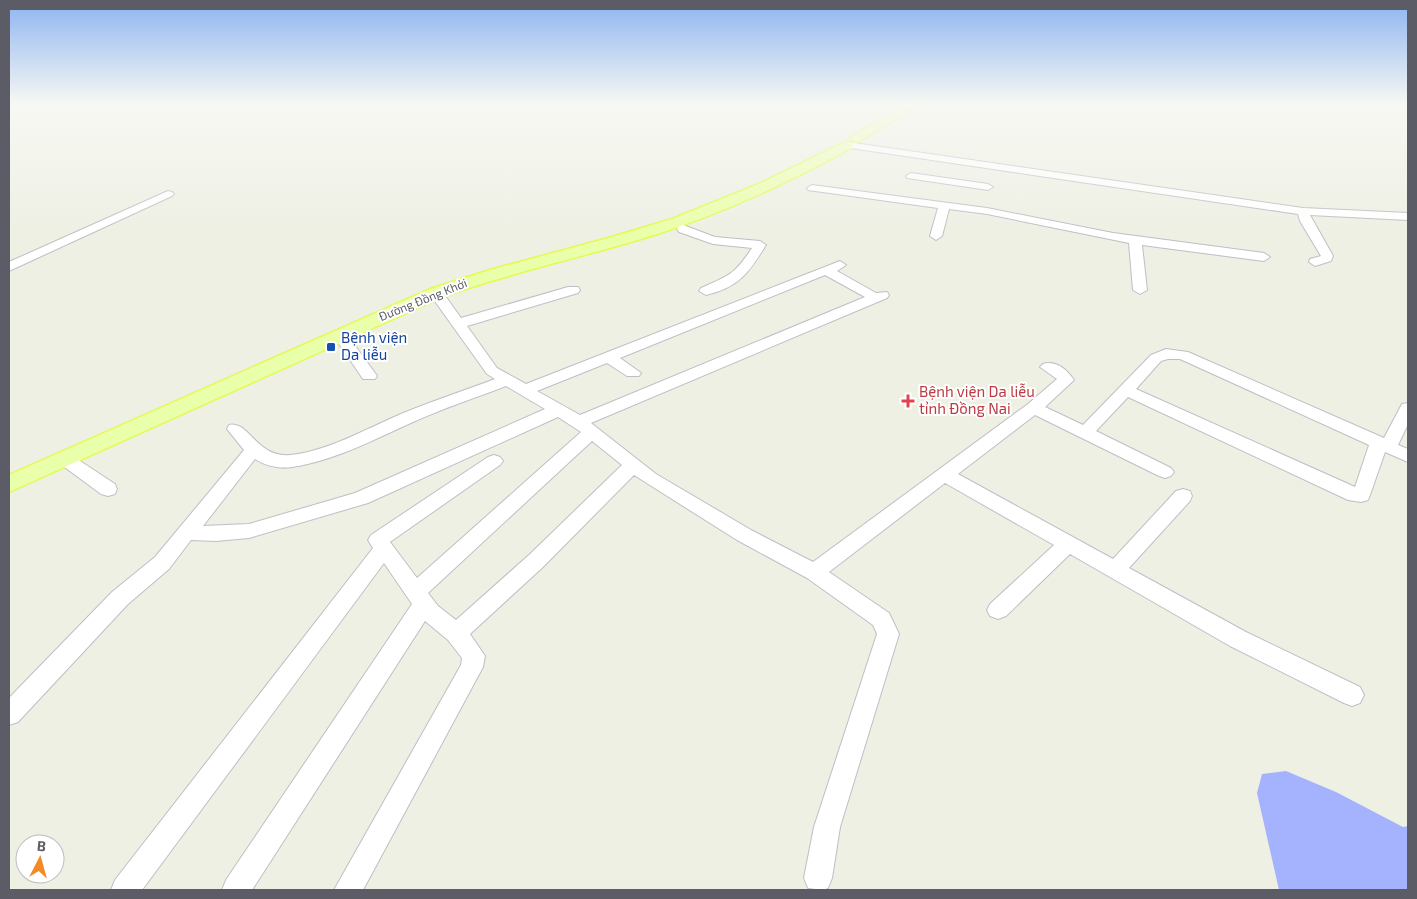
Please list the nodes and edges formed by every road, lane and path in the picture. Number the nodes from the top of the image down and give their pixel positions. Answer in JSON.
{"nodes":[{"id":1,"x":843,"y":147,"type":"edge"},
{"id":2,"x":884,"y":147,"type":"edge"},
{"id":3,"x":911,"y":176,"type":"dead end"},
{"id":4,"x":988,"y":187,"type":"dead end"},
{"id":5,"x":812,"y":188,"type":"dead end"},
{"id":6,"x":168,"y":194,"type":"dead end"},
{"id":7,"x":945,"y":205,"type":"junction"},
{"id":8,"x":1303,"y":211,"type":"junction"},
{"id":9,"x":1408,"y":218,"type":"edge"},
{"id":10,"x":683,"y":229,"type":"dead end"},
{"id":11,"x":936,"y":236,"type":"dead end"},
{"id":12,"x":1135,"y":240,"type":"junction"},
{"id":13,"x":1264,"y":257,"type":"dead end"},
{"id":14,"x":1315,"y":262,"type":"dead end"},
{"id":15,"x":9,"y":266,"type":"edge"},
{"id":16,"x":573,"y":290,"type":"dead end"},
{"id":17,"x":1140,"y":290,"type":"dead end"},
{"id":18,"x":706,"y":291,"type":"dead end"},
{"id":19,"x":436,"y":293,"type":"junction"},
{"id":20,"x":458,"y":324,"type":"junction"},
{"id":21,"x":340,"y":335,"type":"junction"},
{"id":22,"x":609,"y":357,"type":"junction"},
{"id":23,"x":1048,"y":367,"type":"dead end"},
{"id":24,"x":633,"y":373,"type":"dead end"},
{"id":25,"x":370,"y":376,"type":"dead end"},
{"id":26,"x":507,"y":380,"type":"junction"},
{"id":27,"x":525,"y":390,"type":"junction"},
{"id":28,"x":1125,"y":390,"type":"junction"},
{"id":29,"x":1034,"y":408,"type":"junction"},
{"id":30,"x":1408,"y":408,"type":"edge"},
{"id":31,"x":558,"y":410,"type":"junction"},
{"id":32,"x":586,"y":427,"type":"junction"},
{"id":33,"x":235,"y":430,"type":"dead end"},
{"id":34,"x":1085,"y":433,"type":"junction"},
{"id":35,"x":1384,"y":445,"type":"junction"},
{"id":36,"x":253,"y":450,"type":"junction"},
{"id":37,"x":1408,"y":456,"type":"edge"},
{"id":38,"x":65,"y":459,"type":"junction"},
{"id":39,"x":494,"y":461,"type":"dead end"},
{"id":40,"x":633,"y":464,"type":"junction"},
{"id":41,"x":1165,"y":472,"type":"dead end"},
{"id":42,"x":945,"y":475,"type":"junction"},
{"id":43,"x":9,"y":484,"type":"edge"},
{"id":44,"x":108,"y":489,"type":"dead end"},
{"id":45,"x":1183,"y":496,"type":"dead end"},
{"id":46,"x":187,"y":533,"type":"junction"},
{"id":47,"x":1068,"y":544,"type":"junction"},
{"id":48,"x":383,"y":548,"type":"junction"},
{"id":49,"x":1115,"y":570,"type":"junction"},
{"id":50,"x":814,"y":572,"type":"junction"},
{"id":51,"x":420,"y":598,"type":"junction"},
{"id":52,"x":998,"y":610,"type":"dead end"},
{"id":53,"x":456,"y":633,"type":"junction"},
{"id":54,"x":1352,"y":695,"type":"dead end"},
{"id":55,"x":9,"y":714,"type":"edge"},
{"id":56,"x":818,"y":878,"type":"dead end"},
{"id":57,"x":125,"y":890,"type":"edge"},
{"id":58,"x":236,"y":890,"type":"edge"},
{"id":59,"x":348,"y":890,"type":"edge"}],
"edges":[{"from":1,"to":19,"type":"main road","name":"Đường Đồng Khởi"},
{"from":2,"to":8,"type":"street"},
{"from":3,"to":4,"type":"street"},
{"from":5,"to":7,"type":"street"},
{"from":6,"to":15,"type":"street"},
{"from":7,"to":11,"type":"street"},
{"from":7,"to":12,"type":"street"},
{"from":8,"to":9,"type":"street"},
{"from":8,"to":14,"type":"street"},
{"from":10,"to":18,"type":"street"},
{"from":12,"to":13,"type":"street"},
{"from":12,"to":17,"type":"street"},
{"from":16,"to":20,"type":"street"},
{"from":19,"to":20,"type":"street"},
{"from":19,"to":21,"type":"main road","name":"Đường Đồng Khởi"},
{"from":20,"to":26,"type":"street"},
{"from":21,"to":25,"type":"street"},
{"from":21,"to":38,"type":"main road","name":"Đường Đồng Khởi"},
{"from":22,"to":24,"type":"street"},
{"from":22,"to":27,"type":"street"},
{"from":22,"to":32,"type":"street"},
{"from":23,"to":29,"type":"street"},
{"from":26,"to":27,"type":"street"},
{"from":26,"to":36,"type":"street"},
{"from":27,"to":31,"type":"street"},
{"from":28,"to":34,"type":"street"},
{"from":28,"to":35,"type":"street"},
{"from":28,"to":35,"type":"street"},
{"from":29,"to":34,"type":"street"},
{"from":29,"to":42,"type":"street"},
{"from":30,"to":35,"type":"street"},
{"from":31,"to":32,"type":"street"},
{"from":31,"to":46,"type":"street"},
{"from":32,"to":40,"type":"street"},
{"from":32,"to":51,"type":"street"},
{"from":33,"to":36,"type":"street"},
{"from":34,"to":41,"type":"street"},
{"from":35,"to":37,"type":"street"},
{"from":36,"to":46,"type":"street"},
{"from":38,"to":43,"type":"main road","name":"Đường Đồng Khởi"},
{"from":38,"to":44,"type":"street"},
{"from":39,"to":48,"type":"street"},
{"from":40,"to":50,"type":"street"},
{"from":40,"to":53,"type":"street"},
{"from":42,"to":47,"type":"street"},
{"from":42,"to":50,"type":"street"},
{"from":45,"to":49,"type":"street"},
{"from":46,"to":55,"type":"street"},
{"from":47,"to":49,"type":"street"},
{"from":47,"to":52,"type":"street"},
{"from":48,"to":51,"type":"street"},
{"from":48,"to":57,"type":"street"},
{"from":49,"to":54,"type":"street"},
{"from":50,"to":56,"type":"street"},
{"from":51,"to":53,"type":"street"},
{"from":51,"to":58,"type":"street"},
{"from":53,"to":59,"type":"street"}]}
